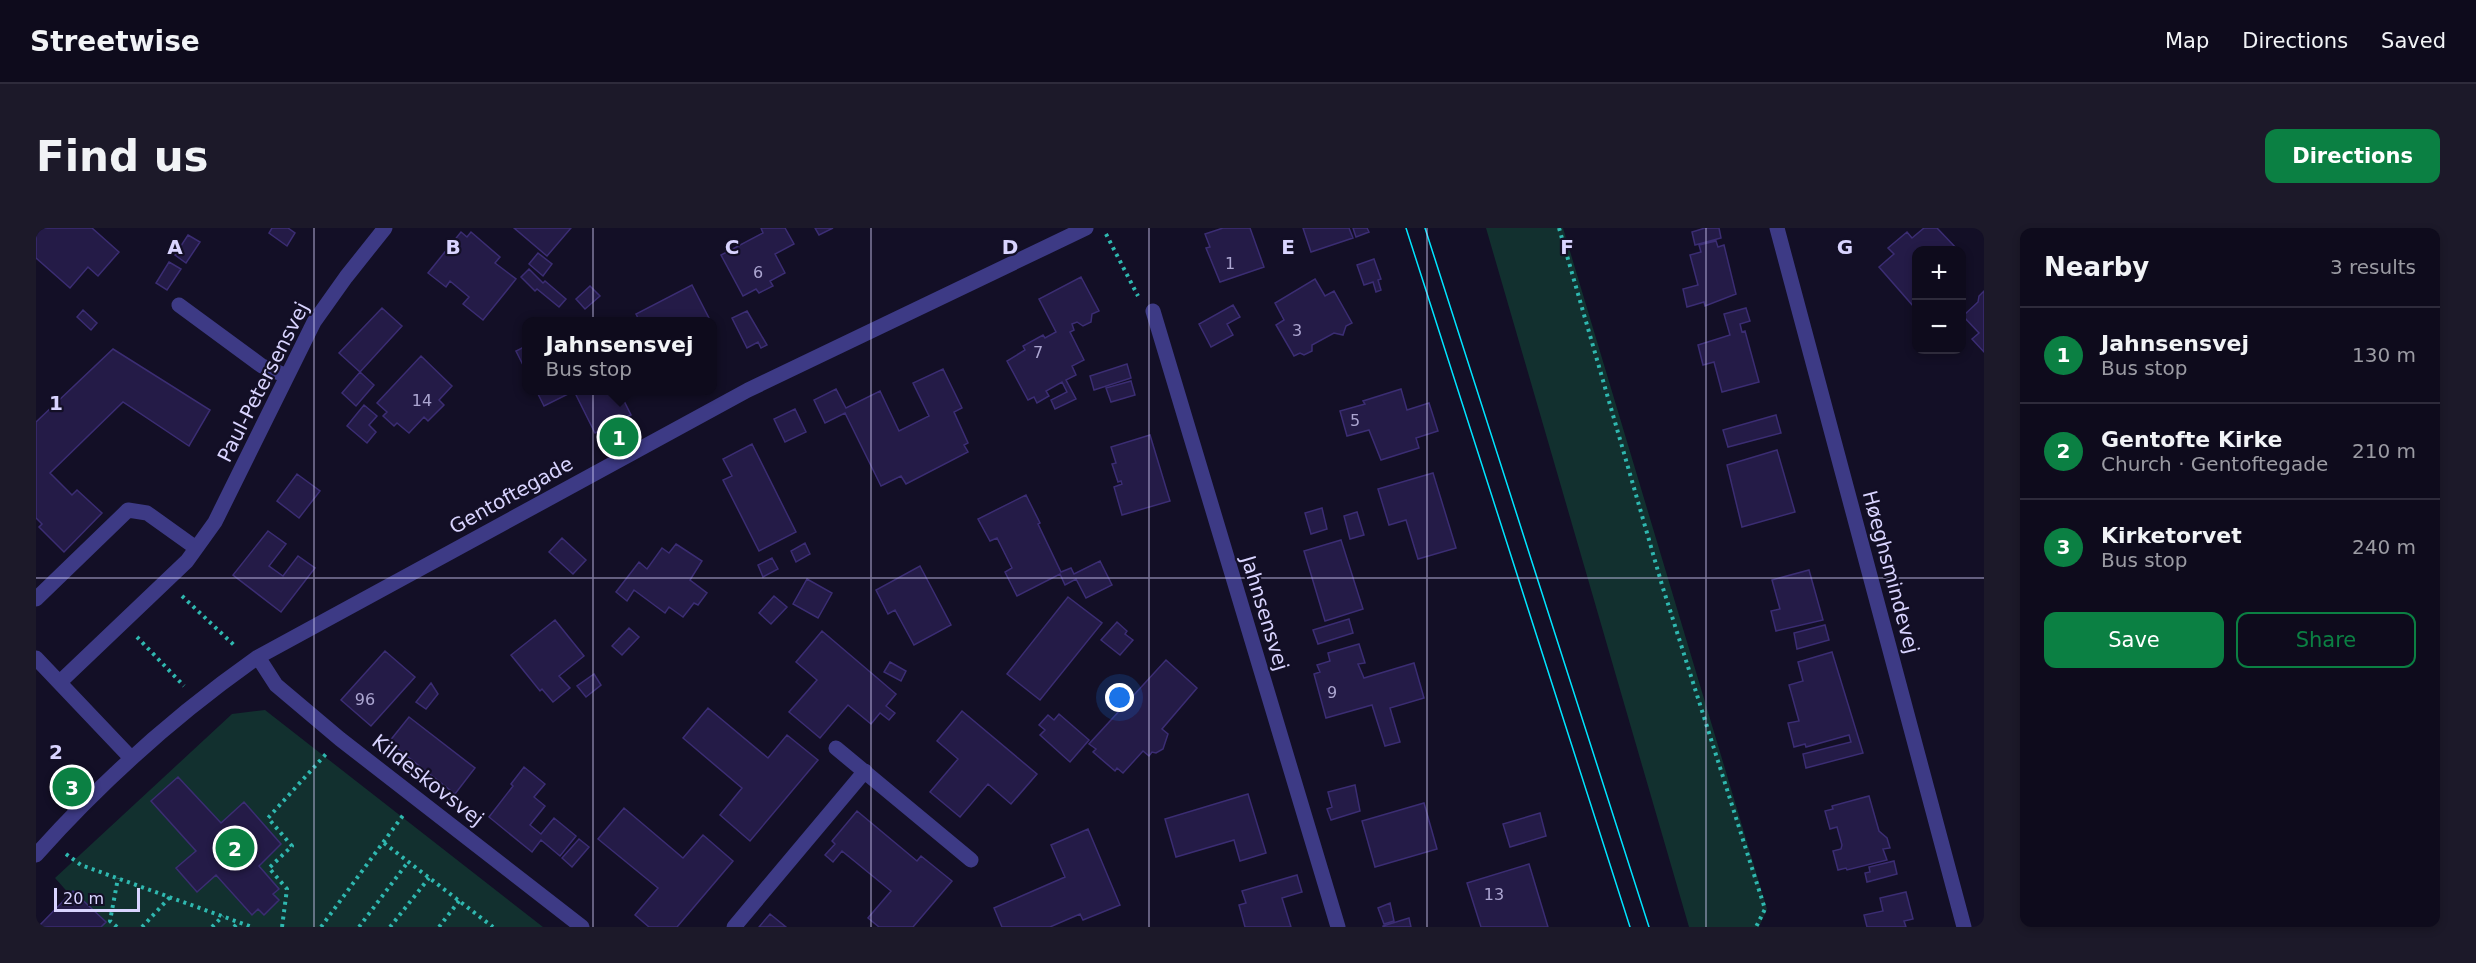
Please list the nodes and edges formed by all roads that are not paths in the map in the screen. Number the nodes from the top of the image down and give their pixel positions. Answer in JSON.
{"nodes":[{"id":1,"x":385,"y":228,"type":"edge"},
{"id":2,"x":1086,"y":228,"type":"edge"},
{"id":3,"x":1777,"y":228,"type":"edge"},
{"id":4,"x":179,"y":305,"type":"dead end"},
{"id":5,"x":1153,"y":310,"type":"road end"},
{"id":6,"x":288,"y":376,"type":"junction"},
{"id":7,"x":191,"y":554,"type":"junction"},
{"id":8,"x":36,"y":599,"type":"edge"},
{"id":9,"x":36,"y":658,"type":"edge"},
{"id":10,"x":255,"y":659,"type":"junction"},
{"id":11,"x":60,"y":682,"type":"junction"},
{"id":12,"x":837,"y":748,"type":"dead end"},
{"id":13,"x":131,"y":758,"type":"junction"},
{"id":14,"x":865,"y":771,"type":"junction"},
{"id":15,"x":36,"y":855,"type":"edge"},
{"id":16,"x":971,"y":860,"type":"dead end"},
{"id":17,"x":582,"y":927,"type":"edge"},
{"id":18,"x":734,"y":927,"type":"edge"},
{"id":19,"x":1338,"y":927,"type":"edge"},
{"id":20,"x":1964,"y":927,"type":"edge"}],
"edges":[{"from":1,"to":6,"type":"street","name":"Paul-Petersensvej"},
{"from":2,"to":10,"type":"street","name":"Gentoftegade"},
{"from":3,"to":20,"type":"street","name":"Høeghsmindevej"},
{"from":4,"to":6,"type":"street"},
{"from":5,"to":19,"type":"street","name":"Jahnsensvej"},
{"from":6,"to":7,"type":"street","name":"Paul-Petersensvej"},
{"from":7,"to":8,"type":"street"},
{"from":7,"to":11,"type":"street","name":"Paul-Petersensvej"},
{"from":9,"to":11,"type":"street"},
{"from":10,"to":13,"type":"street","name":"Gentoftegade"},
{"from":10,"to":17,"type":"street","name":"Kildeskovsvej"},
{"from":11,"to":13,"type":"street"},
{"from":12,"to":14,"type":"street"},
{"from":13,"to":15,"type":"street","name":"Gentoftegade"},
{"from":14,"to":16,"type":"street"},
{"from":14,"to":18,"type":"street"}]}
